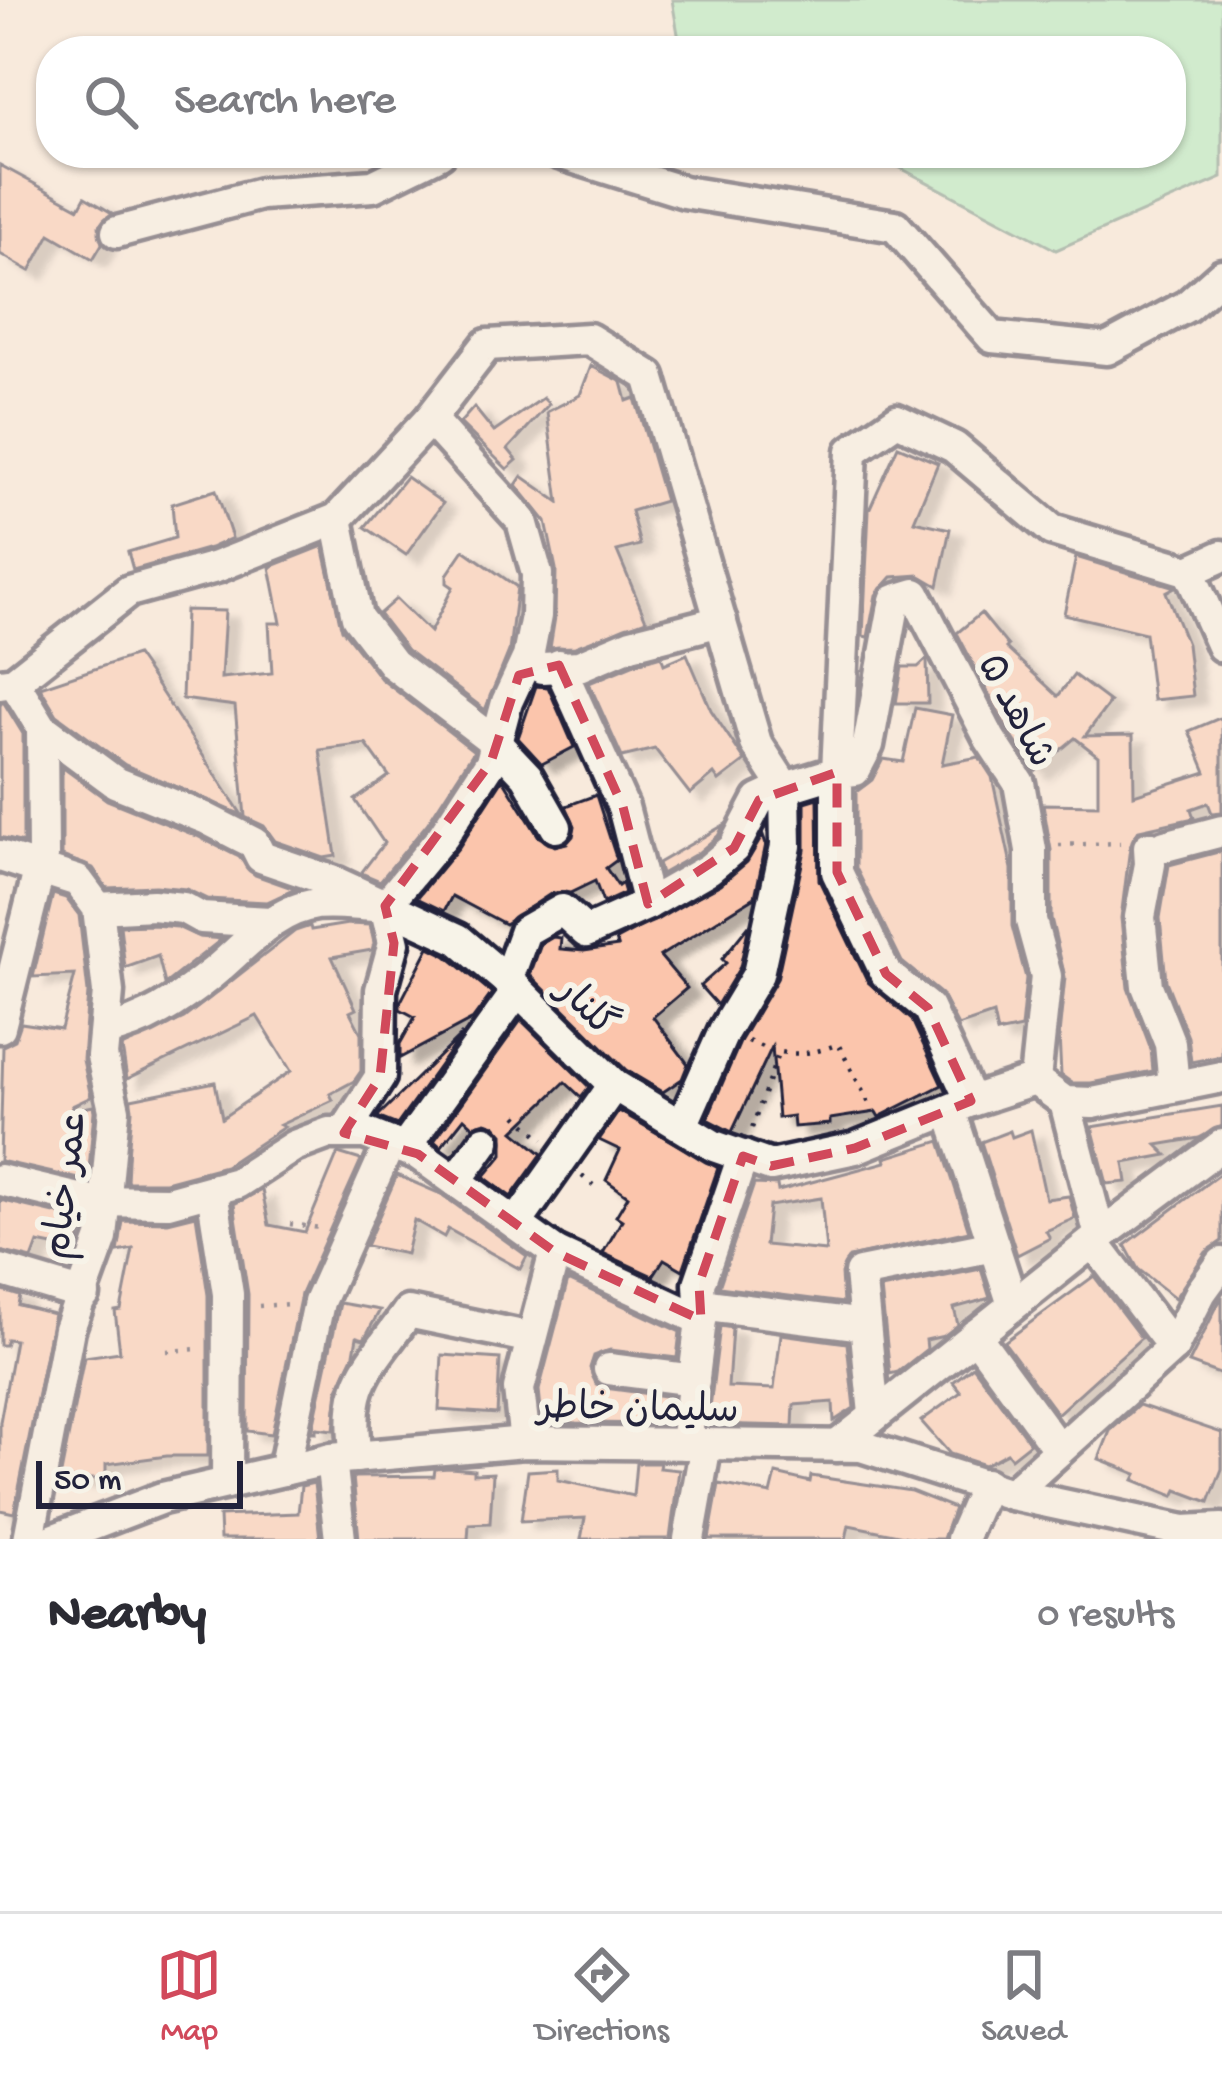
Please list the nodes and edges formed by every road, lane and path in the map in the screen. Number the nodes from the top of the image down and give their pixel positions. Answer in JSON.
{"nodes":[{"id":1,"x":410,"y":168,"type":"edge"},
{"id":2,"x":608,"y":168,"type":"edge"},
{"id":3,"x":117,"y":232,"type":"dead end"},
{"id":4,"x":1222,"y":275,"type":"edge"},
{"id":5,"x":430,"y":419,"type":"junction"},
{"id":6,"x":337,"y":520,"type":"junction"},
{"id":7,"x":1222,"y":556,"type":"edge"},
{"id":8,"x":1189,"y":571,"type":"junction"},
{"id":9,"x":721,"y":622,"type":"junction"},
{"id":10,"x":1222,"y":646,"type":"edge"},
{"id":11,"x":560,"y":665,"type":"junction"},
{"id":12,"x":519,"y":675,"type":"junction"},
{"id":13,"x":7,"y":683,"type":"edge"},
{"id":14,"x":42,"y":728,"type":"junction"},
{"id":15,"x":495,"y":742,"type":"junction"},
{"id":16,"x":837,"y":772,"type":"junction"},
{"id":17,"x":784,"y":788,"type":"junction"},
{"id":18,"x":556,"y":827,"type":"dead end"},
{"id":19,"x":1222,"y":831,"type":"edge"},
{"id":20,"x":1030,"y":844,"type":"junction"},
{"id":21,"x":1157,"y":847,"type":"junction"},
{"id":22,"x":0,"y":856,"type":"edge"},
{"id":23,"x":40,"y":866,"type":"junction"},
{"id":24,"x":648,"y":904,"type":"junction"},
{"id":25,"x":385,"y":906,"type":"junction"},
{"id":26,"x":98,"y":908,"type":"junction"},
{"id":27,"x":270,"y":922,"type":"junction"},
{"id":28,"x":10,"y":944,"type":"edge"},
{"id":29,"x":513,"y":985,"type":"junction"},
{"id":30,"x":0,"y":1025,"type":"edge"},
{"id":31,"x":105,"y":1030,"type":"junction"},
{"id":32,"x":724,"y":1031,"type":"junction"},
{"id":33,"x":778,"y":1054,"type":"junction"},
{"id":34,"x":1222,"y":1076,"type":"edge"},
{"id":35,"x":1035,"y":1080,"type":"junction"},
{"id":36,"x":614,"y":1085,"type":"junction"},
{"id":37,"x":1174,"y":1086,"type":"junction"},
{"id":38,"x":1065,"y":1102,"type":"junction"},
{"id":39,"x":960,"y":1105,"type":"junction"},
{"id":40,"x":517,"y":1115,"type":"dead end"},
{"id":41,"x":682,"y":1126,"type":"junction"},
{"id":42,"x":344,"y":1133,"type":"junction"},
{"id":43,"x":886,"y":1136,"type":"junction"},
{"id":44,"x":485,"y":1141,"type":"dead end"},
{"id":45,"x":1222,"y":1145,"type":"edge"},
{"id":46,"x":397,"y":1146,"type":"junction"},
{"id":47,"x":743,"y":1156,"type":"junction"},
{"id":48,"x":560,"y":1158,"type":"junction"},
{"id":49,"x":0,"y":1180,"type":"edge"},
{"id":50,"x":456,"y":1181,"type":"junction"},
{"id":51,"x":212,"y":1191,"type":"junction"},
{"id":52,"x":105,"y":1202,"type":"junction"},
{"id":53,"x":516,"y":1224,"type":"junction"},
{"id":54,"x":1097,"y":1240,"type":"junction"},
{"id":55,"x":994,"y":1246,"type":"junction"},
{"id":56,"x":555,"y":1252,"type":"junction"},
{"id":57,"x":1222,"y":1263,"type":"edge"},
{"id":58,"x":0,"y":1270,"type":"edge"},
{"id":59,"x":84,"y":1295,"type":"junction"},
{"id":60,"x":1212,"y":1300,"type":"edge"},
{"id":61,"x":319,"y":1302,"type":"junction"},
{"id":62,"x":1013,"y":1305,"type":"junction"},
{"id":63,"x":228,"y":1309,"type":"junction"},
{"id":64,"x":700,"y":1312,"type":"junction"},
{"id":65,"x":864,"y":1325,"type":"junction"},
{"id":66,"x":975,"y":1335,"type":"junction"},
{"id":67,"x":532,"y":1338,"type":"junction"},
{"id":68,"x":1174,"y":1347,"type":"junction"},
{"id":69,"x":609,"y":1369,"type":"dead end"},
{"id":70,"x":694,"y":1380,"type":"junction"},
{"id":71,"x":874,"y":1414,"type":"junction"},
{"id":72,"x":525,"y":1442,"type":"junction"},
{"id":73,"x":696,"y":1444,"type":"junction"},
{"id":74,"x":837,"y":1446,"type":"junction"},
{"id":75,"x":1059,"y":1450,"type":"junction"},
{"id":76,"x":343,"y":1458,"type":"junction"},
{"id":77,"x":284,"y":1470,"type":"junction"},
{"id":78,"x":227,"y":1483,"type":"junction"},
{"id":79,"x":999,"y":1489,"type":"junction"},
{"id":80,"x":1210,"y":1533,"type":"edge"},
{"id":81,"x":29,"y":1539,"type":"edge"},
{"id":82,"x":55,"y":1539,"type":"edge"},
{"id":83,"x":340,"y":1539,"type":"edge"},
{"id":84,"x":689,"y":1539,"type":"edge"},
{"id":85,"x":962,"y":1539,"type":"edge"}],
"edges":[{"from":1,"to":3,"type":"street"},
{"from":2,"to":4,"type":"street"},
{"from":5,"to":6,"type":"street"},
{"from":5,"to":9,"type":"street"},
{"from":5,"to":12,"type":"street"},
{"from":6,"to":13,"type":"street"},
{"from":6,"to":15,"type":"street"},
{"from":7,"to":8,"type":"street"},
{"from":8,"to":10,"type":"street"},
{"from":8,"to":16,"type":"street"},
{"from":9,"to":11,"type":"street"},
{"from":9,"to":17,"type":"street"},
{"from":11,"to":12,"type":"street"},
{"from":11,"to":24,"type":"street"},
{"from":12,"to":15,"type":"street"},
{"from":13,"to":14,"type":"street"},
{"from":14,"to":23,"type":"street"},
{"from":14,"to":25,"type":"street","name":"گلنار"},
{"from":15,"to":18,"type":"street"},
{"from":15,"to":25,"type":"street"},
{"from":16,"to":17,"type":"street"},
{"from":16,"to":20,"type":"street","name":"شاهد ۵"},
{"from":16,"to":39,"type":"street"},
{"from":17,"to":24,"type":"street"},
{"from":17,"to":32,"type":"street"},
{"from":19,"to":21,"type":"street"},
{"from":20,"to":21,"type":"path"},
{"from":20,"to":35,"type":"street","name":"شاهد ۵"},
{"from":21,"to":37,"type":"street"},
{"from":22,"to":23,"type":"street"},
{"from":23,"to":26,"type":"street"},
{"from":23,"to":28,"type":"street"},
{"from":24,"to":29,"type":"street"},
{"from":25,"to":27,"type":"street"},
{"from":25,"to":29,"type":"street","name":"گلنار"},
{"from":25,"to":42,"type":"street"},
{"from":26,"to":27,"type":"street"},
{"from":26,"to":31,"type":"street","name":"عمر خیام"},
{"from":27,"to":31,"type":"street"},
{"from":28,"to":30,"type":"street"},
{"from":29,"to":36,"type":"street","name":"گلنار"},
{"from":29,"to":46,"type":"street"},
{"from":31,"to":52,"type":"street","name":"عمر خیام"},
{"from":32,"to":33,"type":"path"},
{"from":32,"to":41,"type":"street"},
{"from":33,"to":43,"type":"path"},
{"from":33,"to":47,"type":"path"},
{"from":34,"to":37,"type":"street"},
{"from":35,"to":38,"type":"street"},
{"from":35,"to":39,"type":"street"},
{"from":36,"to":41,"type":"street","name":"گلنار"},
{"from":36,"to":48,"type":"street"},
{"from":37,"to":38,"type":"street"},
{"from":38,"to":54,"type":"street"},
{"from":39,"to":43,"type":"street"},
{"from":39,"to":55,"type":"street"},
{"from":40,"to":48,"type":"path"},
{"from":41,"to":47,"type":"street","name":"گلنار"},
{"from":42,"to":46,"type":"street"},
{"from":42,"to":51,"type":"street"},
{"from":43,"to":47,"type":"street"},
{"from":44,"to":50,"type":"street"},
{"from":45,"to":54,"type":"street"},
{"from":46,"to":50,"type":"street"},
{"from":46,"to":61,"type":"street"},
{"from":47,"to":64,"type":"street"},
{"from":48,"to":53,"type":"street"},
{"from":49,"to":52,"type":"street"},
{"from":50,"to":53,"type":"street"},
{"from":51,"to":52,"type":"street"},
{"from":51,"to":63,"type":"street"},
{"from":52,"to":59,"type":"street","name":"عمر خیام"},
{"from":53,"to":56,"type":"street"},
{"from":54,"to":62,"type":"street"},
{"from":54,"to":68,"type":"street"},
{"from":55,"to":62,"type":"street"},
{"from":55,"to":65,"type":"street"},
{"from":56,"to":64,"type":"street"},
{"from":56,"to":67,"type":"street"},
{"from":57,"to":60,"type":"street"},
{"from":58,"to":59,"type":"street"},
{"from":59,"to":81,"type":"street","name":"عمر خیام"},
{"from":60,"to":68,"type":"street"},
{"from":61,"to":63,"type":"path"},
{"from":61,"to":77,"type":"street"},
{"from":62,"to":66,"type":"street"},
{"from":63,"to":78,"type":"street"},
{"from":64,"to":65,"type":"street"},
{"from":64,"to":70,"type":"street"},
{"from":65,"to":71,"type":"street"},
{"from":66,"to":71,"type":"street"},
{"from":66,"to":75,"type":"street"},
{"from":67,"to":72,"type":"street"},
{"from":67,"to":76,"type":"street"},
{"from":68,"to":75,"type":"street"},
{"from":69,"to":70,"type":"street"},
{"from":70,"to":73,"type":"street"},
{"from":71,"to":74,"type":"street"},
{"from":72,"to":73,"type":"street","name":"سلیمان خاطر"},
{"from":72,"to":76,"type":"street","name":"سلیمان خاطر"},
{"from":73,"to":74,"type":"street","name":"سلیمان خاطر"},
{"from":73,"to":84,"type":"street"},
{"from":74,"to":79,"type":"street","name":"سلیمان خاطر"},
{"from":75,"to":79,"type":"street"},
{"from":76,"to":77,"type":"street","name":"سلیمان خاطر"},
{"from":76,"to":83,"type":"street"},
{"from":77,"to":78,"type":"street","name":"سلیمان خاطر"},
{"from":78,"to":82,"type":"street","name":"سلیمان خاطر"},
{"from":79,"to":80,"type":"street","name":"سلیمان خاطر"},
{"from":79,"to":85,"type":"street"}]}
